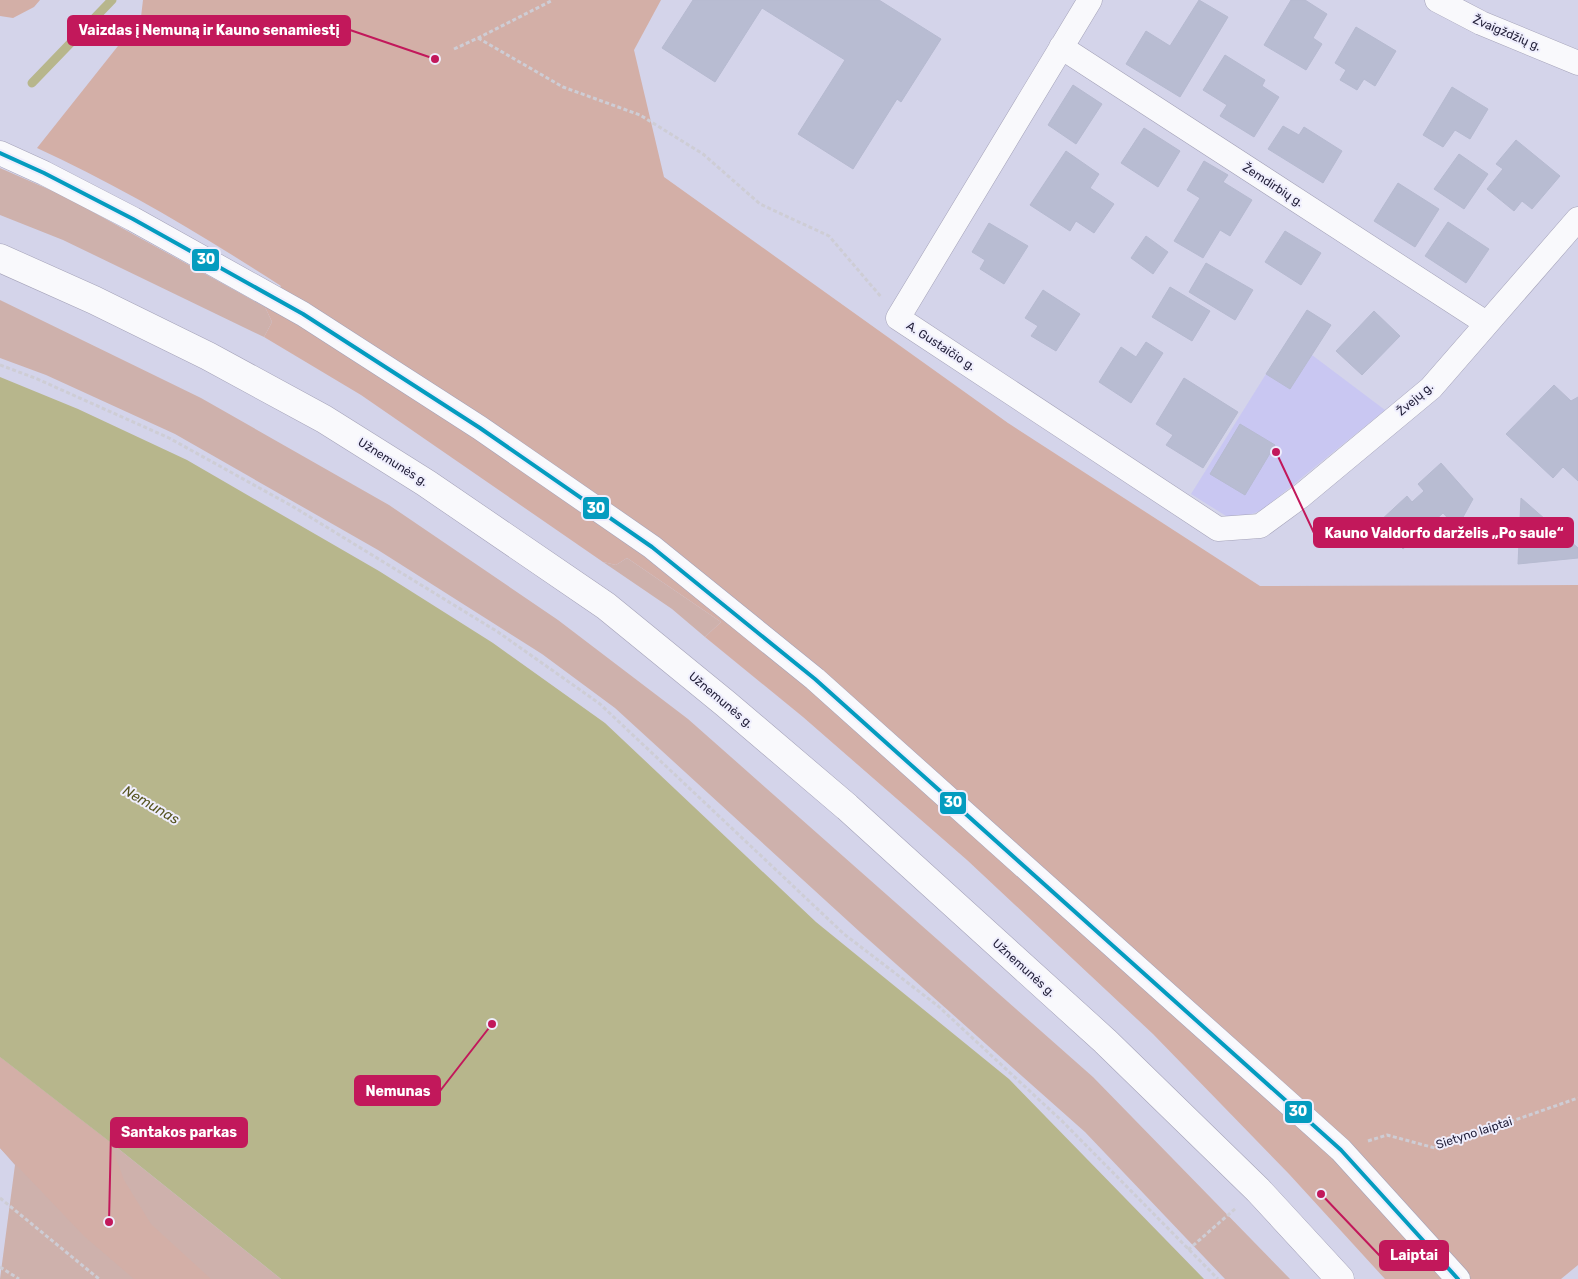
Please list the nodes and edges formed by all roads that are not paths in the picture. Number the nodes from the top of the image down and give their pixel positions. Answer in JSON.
{"nodes":[{"id":1,"x":1090,"y":0,"type":"edge"},
{"id":2,"x":1438,"y":0,"type":"edge"},
{"id":3,"x":1061,"y":47,"type":"junction"},
{"id":4,"x":1578,"y":63,"type":"edge"},
{"id":5,"x":0,"y":153,"type":"edge"},
{"id":6,"x":1578,"y":219,"type":"edge"},
{"id":7,"x":0,"y":258,"type":"edge"},
{"id":8,"x":1486,"y":323,"type":"junction"},
{"id":9,"x":1218,"y":529,"type":"joint"},
{"id":10,"x":1340,"y":1279,"type":"edge"},
{"id":11,"x":1458,"y":1279,"type":"edge"}],
"edges":[{"from":1,"to":3,"type":"street","name":"A. Gustaičio g."},
{"from":2,"to":4,"type":"street","name":"Žvaigždžių g."},
{"from":3,"to":8,"type":"street","name":"Žemdirbių g."},
{"from":3,"to":9,"type":"street","name":"A. Gustaičio g."},
{"from":5,"to":11,"type":"street"},
{"from":6,"to":8,"type":"street","name":"Žvejų g."},
{"from":7,"to":10,"type":"main road","name":"Užnemunės g."},
{"from":8,"to":9,"type":"street","name":"Žvejų g."}]}
